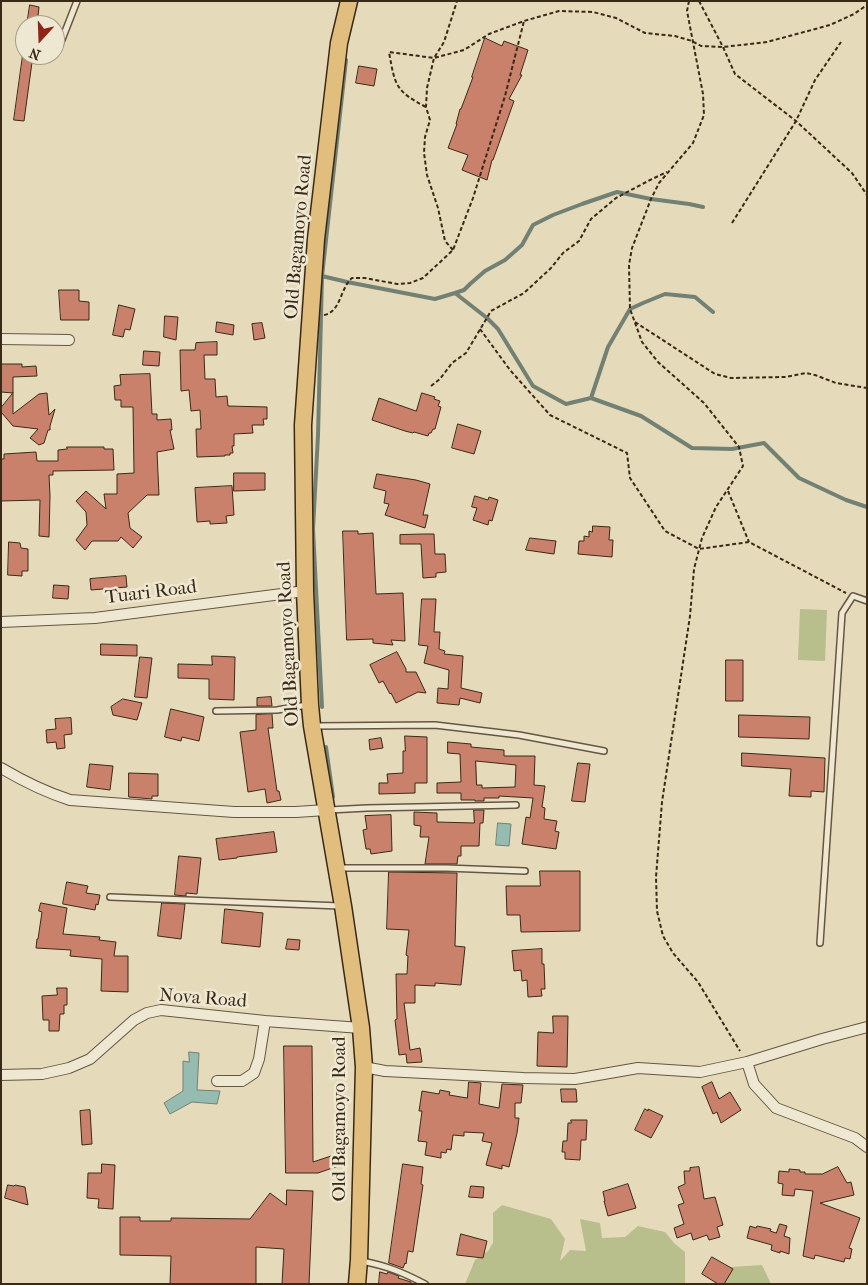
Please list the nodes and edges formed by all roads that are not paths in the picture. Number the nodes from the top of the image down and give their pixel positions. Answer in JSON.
{"nodes":[{"id":1,"x":77,"y":1,"type":"edge"},
{"id":2,"x":348,"y":1,"type":"edge"},
{"id":3,"x":65,"y":32,"type":"edge"},
{"id":4,"x":1,"y":339,"type":"edge"},
{"id":5,"x":69,"y":340,"type":"dead end"},
{"id":6,"x":305,"y":591,"type":"junction"},
{"id":7,"x":867,"y":601,"type":"edge"},
{"id":8,"x":1,"y":622,"type":"edge"},
{"id":9,"x":310,"y":705,"type":"junction"},
{"id":10,"x":216,"y":711,"type":"dead end"},
{"id":11,"x":312,"y":726,"type":"junction"},
{"id":12,"x":604,"y":751,"type":"dead end"},
{"id":13,"x":1,"y":768,"type":"edge"},
{"id":14,"x":516,"y":805,"type":"dead end"},
{"id":15,"x":326,"y":810,"type":"junction"},
{"id":16,"x":337,"y":868,"type":"junction"},
{"id":17,"x":525,"y":871,"type":"dead end"},
{"id":18,"x":110,"y":897,"type":"dead end"},
{"id":19,"x":344,"y":906,"type":"junction"},
{"id":20,"x":820,"y":943,"type":"dead end"},
{"id":21,"x":265,"y":1021,"type":"junction"},
{"id":22,"x":867,"y":1027,"type":"edge"},
{"id":23,"x":361,"y":1028,"type":"junction"},
{"id":24,"x":747,"y":1062,"type":"junction"},
{"id":25,"x":364,"y":1067,"type":"junction"},
{"id":26,"x":1,"y":1075,"type":"edge"},
{"id":27,"x":217,"y":1081,"type":"dead end"},
{"id":28,"x":867,"y":1147,"type":"edge"},
{"id":29,"x":359,"y":1260,"type":"junction"},
{"id":30,"x":357,"y":1284,"type":"edge"},
{"id":31,"x":425,"y":1284,"type":"edge"}],
"edges":[{"from":1,"to":3,"type":"lane"},
{"from":2,"to":6,"type":"main road","name":"Old Bagamoyo Road"},
{"from":4,"to":5,"type":"street"},
{"from":6,"to":8,"type":"street","name":"Tuari Road"},
{"from":6,"to":9,"type":"main road","name":"Old Bagamoyo Road"},
{"from":7,"to":20,"type":"lane"},
{"from":9,"to":10,"type":"lane"},
{"from":9,"to":11,"type":"main road","name":"Old Bagamoyo Road"},
{"from":11,"to":12,"type":"lane"},
{"from":11,"to":15,"type":"main road","name":"Old Bagamoyo Road"},
{"from":13,"to":15,"type":"street"},
{"from":14,"to":15,"type":"lane"},
{"from":15,"to":16,"type":"main road","name":"Old Bagamoyo Road"},
{"from":16,"to":17,"type":"lane"},
{"from":16,"to":19,"type":"main road","name":"Old Bagamoyo Road"},
{"from":18,"to":19,"type":"lane"},
{"from":19,"to":23,"type":"main road","name":"Old Bagamoyo Road"},
{"from":21,"to":23,"type":"street","name":"Nova Road"},
{"from":21,"to":26,"type":"street","name":"Nova Road"},
{"from":21,"to":27,"type":"street"},
{"from":22,"to":24,"type":"street"},
{"from":23,"to":25,"type":"main road","name":"Old Bagamoyo Road"},
{"from":24,"to":25,"type":"street"},
{"from":24,"to":28,"type":"street"},
{"from":25,"to":29,"type":"main road","name":"Old Bagamoyo Road"},
{"from":29,"to":30,"type":"main road","name":"Old Bagamoyo Road"},
{"from":29,"to":31,"type":"lane"}]}
